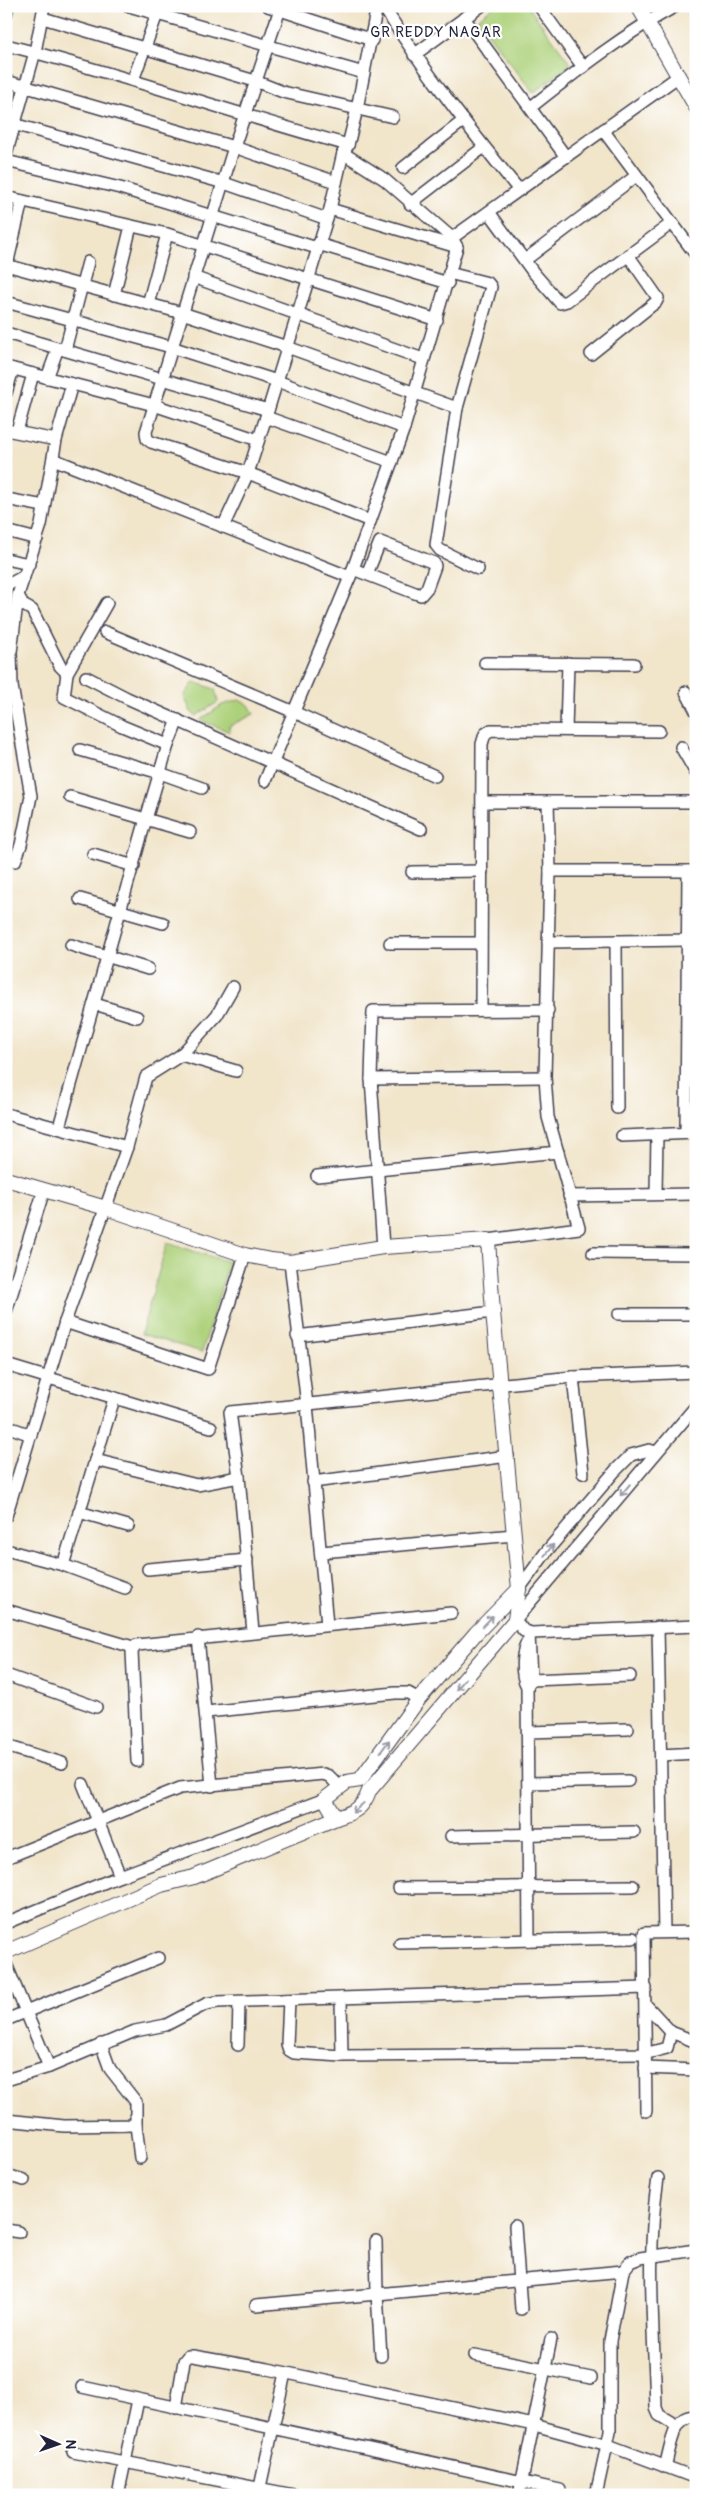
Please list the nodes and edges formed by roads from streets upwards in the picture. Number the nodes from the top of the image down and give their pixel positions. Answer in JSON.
{"nodes":[{"id":1,"x":8,"y":6,"type":"edge"},
{"id":2,"x":129,"y":6,"type":"edge"},
{"id":3,"x":268,"y":6,"type":"edge"},
{"id":4,"x":377,"y":6,"type":"edge"},
{"id":5,"x":383,"y":6,"type":"edge"},
{"id":6,"x":481,"y":6,"type":"edge"},
{"id":7,"x":539,"y":6,"type":"edge"},
{"id":8,"x":638,"y":6,"type":"edge"},
{"id":9,"x":676,"y":6,"type":"edge"},
{"id":10,"x":280,"y":8,"type":"edge"},
{"id":11,"x":158,"y":11,"type":"edge"},
{"id":12,"x":44,"y":12,"type":"edge"},
{"id":13,"x":6,"y":15,"type":"edge"},
{"id":14,"x":464,"y":18,"type":"junction"},
{"id":15,"x":648,"y":22,"type":"junction"},
{"id":16,"x":372,"y":40,"type":"junction"},
{"id":17,"x":6,"y":45,"type":"edge"},
{"id":18,"x":266,"y":46,"type":"junction"},
{"id":19,"x":144,"y":48,"type":"junction"},
{"id":20,"x":35,"y":52,"type":"junction"},
{"id":21,"x":414,"y":55,"type":"junction"},
{"id":22,"x":583,"y":67,"type":"junction"},
{"id":23,"x":364,"y":73,"type":"junction"},
{"id":24,"x":679,"y":76,"type":"junction"},
{"id":25,"x":133,"y":80,"type":"junction"},
{"id":26,"x":6,"y":81,"type":"edge"},
{"id":27,"x":255,"y":81,"type":"junction"},
{"id":28,"x":25,"y":86,"type":"junction"},
{"id":29,"x":531,"y":107,"type":"junction"},
{"id":30,"x":696,"y":107,"type":"edge"},
{"id":31,"x":357,"y":109,"type":"junction"},
{"id":32,"x":245,"y":114,"type":"junction"},
{"id":33,"x":393,"y":117,"type":"dead end"},
{"id":34,"x":463,"y":121,"type":"junction"},
{"id":35,"x":11,"y":123,"type":"edge"},
{"id":36,"x":603,"y":130,"type":"junction"},
{"id":37,"x":234,"y":147,"type":"junction"},
{"id":38,"x":484,"y":147,"type":"junction"},
{"id":39,"x":346,"y":149,"type":"junction"},
{"id":40,"x":6,"y":155,"type":"edge"},
{"id":41,"x":566,"y":157,"type":"junction"},
{"id":42,"x":6,"y":161,"type":"edge"},
{"id":43,"x":403,"y":168,"type":"dead end"},
{"id":44,"x":636,"y":176,"type":"junction"},
{"id":45,"x":336,"y":182,"type":"junction"},
{"id":46,"x":224,"y":183,"type":"junction"},
{"id":47,"x":519,"y":190,"type":"junction"},
{"id":48,"x":6,"y":197,"type":"edge"},
{"id":49,"x":22,"y":201,"type":"junction"},
{"id":50,"x":410,"y":204,"type":"junction"},
{"id":51,"x":489,"y":212,"type":"junction"},
{"id":52,"x":329,"y":214,"type":"junction"},
{"id":53,"x":214,"y":215,"type":"junction"},
{"id":54,"x":672,"y":223,"type":"junction"},
{"id":55,"x":131,"y":226,"type":"junction"},
{"id":56,"x":167,"y":234,"type":"junction"},
{"id":57,"x":454,"y":243,"type":"junction"},
{"id":58,"x":204,"y":245,"type":"junction"},
{"id":59,"x":317,"y":246,"type":"junction"},
{"id":60,"x":628,"y":255,"type":"junction"},
{"id":61,"x":696,"y":255,"type":"edge"},
{"id":62,"x":525,"y":260,"type":"junction"},
{"id":63,"x":88,"y":262,"type":"dead end"},
{"id":64,"x":7,"y":265,"type":"edge"},
{"id":65,"x":193,"y":277,"type":"junction"},
{"id":66,"x":308,"y":277,"type":"junction"},
{"id":67,"x":448,"y":278,"type":"junction"},
{"id":68,"x":82,"y":286,"type":"junction"},
{"id":69,"x":114,"y":295,"type":"junction"},
{"id":70,"x":6,"y":302,"type":"edge"},
{"id":71,"x":148,"y":304,"type":"junction"},
{"id":72,"x":182,"y":313,"type":"junction"},
{"id":73,"x":298,"y":313,"type":"junction"},
{"id":74,"x":73,"y":320,"type":"junction"},
{"id":75,"x":437,"y":320,"type":"junction"},
{"id":76,"x":6,"y":333,"type":"edge"},
{"id":77,"x":170,"y":347,"type":"junction"},
{"id":78,"x":287,"y":347,"type":"junction"},
{"id":79,"x":62,"y":349,"type":"junction"},
{"id":80,"x":591,"y":354,"type":"dead end"},
{"id":81,"x":423,"y":359,"type":"junction"},
{"id":82,"x":10,"y":368,"type":"edge"},
{"id":83,"x":33,"y":374,"type":"junction"},
{"id":84,"x":47,"y":378,"type":"junction"},
{"id":85,"x":160,"y":378,"type":"junction"},
{"id":86,"x":277,"y":381,"type":"junction"},
{"id":87,"x":72,"y":384,"type":"junction"},
{"id":88,"x":6,"y":393,"type":"edge"},
{"id":89,"x":415,"y":393,"type":"junction"},
{"id":90,"x":154,"y":405,"type":"junction"},
{"id":91,"x":457,"y":408,"type":"junction"},
{"id":92,"x":267,"y":413,"type":"junction"},
{"id":93,"x":404,"y":428,"type":"junction"},
{"id":94,"x":12,"y":431,"type":"edge"},
{"id":95,"x":56,"y":440,"type":"junction"},
{"id":96,"x":258,"y":440,"type":"junction"},
{"id":97,"x":53,"y":459,"type":"junction"},
{"id":98,"x":392,"y":462,"type":"junction"},
{"id":99,"x":248,"y":473,"type":"junction"},
{"id":100,"x":6,"y":499,"type":"edge"},
{"id":101,"x":44,"y":506,"type":"junction"},
{"id":102,"x":370,"y":521,"type":"junction"},
{"id":103,"x":223,"y":527,"type":"junction"},
{"id":104,"x":6,"y":531,"type":"edge"},
{"id":105,"x":37,"y":539,"type":"junction"},
{"id":106,"x":6,"y":559,"type":"edge"},
{"id":107,"x":29,"y":564,"type":"junction"},
{"id":108,"x":478,"y":569,"type":"dead end"},
{"id":109,"x":351,"y":573,"type":"junction"},
{"id":110,"x":367,"y":574,"type":"junction"},
{"id":111,"x":24,"y":576,"type":"junction"},
{"id":112,"x":6,"y":586,"type":"edge"},
{"id":113,"x":18,"y":595,"type":"junction"},
{"id":114,"x":106,"y":603,"type":"dead end"},
{"id":115,"x":105,"y":632,"type":"dead end"},
{"id":116,"x":486,"y":663,"type":"dead end"},
{"id":117,"x":568,"y":663,"type":"junction"},
{"id":118,"x":634,"y":664,"type":"dead end"},
{"id":119,"x":67,"y":673,"type":"junction"},
{"id":120,"x":86,"y":677,"type":"dead end"},
{"id":121,"x":686,"y":692,"type":"dead end"},
{"id":122,"x":696,"y":711,"type":"edge"},
{"id":123,"x":294,"y":712,"type":"junction"},
{"id":124,"x":178,"y":720,"type":"junction"},
{"id":125,"x":566,"y":730,"type":"junction"},
{"id":126,"x":659,"y":731,"type":"dead end"},
{"id":127,"x":168,"y":745,"type":"junction"},
{"id":128,"x":682,"y":747,"type":"dead end"},
{"id":129,"x":80,"y":750,"type":"dead end"},
{"id":130,"x":272,"y":762,"type":"junction"},
{"id":131,"x":160,"y":773,"type":"junction"},
{"id":132,"x":696,"y":773,"type":"edge"},
{"id":133,"x":435,"y":776,"type":"dead end"},
{"id":134,"x":265,"y":781,"type":"dead end"},
{"id":135,"x":202,"y":788,"type":"dead end"},
{"id":136,"x":70,"y":797,"type":"dead end"},
{"id":137,"x":483,"y":802,"type":"junction"},
{"id":138,"x":548,"y":802,"type":"junction"},
{"id":139,"x":696,"y":802,"type":"edge"},
{"id":140,"x":146,"y":819,"type":"junction"},
{"id":141,"x":421,"y":829,"type":"dead end"},
{"id":142,"x":190,"y":832,"type":"dead end"},
{"id":143,"x":93,"y":854,"type":"dead end"},
{"id":144,"x":15,"y":861,"type":"dead end"},
{"id":145,"x":134,"y":866,"type":"junction"},
{"id":146,"x":482,"y":871,"type":"junction"},
{"id":147,"x":550,"y":871,"type":"junction"},
{"id":148,"x":692,"y":871,"type":"edge"},
{"id":149,"x":412,"y":872,"type":"dead end"},
{"id":150,"x":80,"y":899,"type":"dead end"},
{"id":151,"x":122,"y":911,"type":"junction"},
{"id":152,"x":163,"y":923,"type":"dead end"},
{"id":153,"x":690,"y":940,"type":"junction"},
{"id":154,"x":616,"y":941,"type":"junction"},
{"id":155,"x":548,"y":942,"type":"junction"},
{"id":156,"x":390,"y":943,"type":"dead end"},
{"id":157,"x":480,"y":943,"type":"junction"},
{"id":158,"x":71,"y":945,"type":"dead end"},
{"id":159,"x":108,"y":957,"type":"junction"},
{"id":160,"x":148,"y":969,"type":"dead end"},
{"id":161,"x":692,"y":978,"type":"edge"},
{"id":162,"x":234,"y":987,"type":"dead end"},
{"id":163,"x":95,"y":1004,"type":"junction"},
{"id":164,"x":482,"y":1009,"type":"junction"},
{"id":165,"x":548,"y":1010,"type":"junction"},
{"id":166,"x":137,"y":1017,"type":"dead end"},
{"id":167,"x":692,"y":1029,"type":"edge"},
{"id":168,"x":181,"y":1055,"type":"junction"},
{"id":169,"x":236,"y":1071,"type":"dead end"},
{"id":170,"x":545,"y":1077,"type":"junction"},
{"id":171,"x":371,"y":1079,"type":"junction"},
{"id":172,"x":691,"y":1085,"type":"edge"},
{"id":173,"x":617,"y":1108,"type":"dead end"},
{"id":174,"x":6,"y":1114,"type":"edge"},
{"id":175,"x":59,"y":1127,"type":"junction"},
{"id":176,"x":691,"y":1132,"type":"edge"},
{"id":177,"x":657,"y":1134,"type":"junction"},
{"id":178,"x":622,"y":1136,"type":"dead end"},
{"id":179,"x":127,"y":1147,"type":"junction"},
{"id":180,"x":558,"y":1152,"type":"junction"},
{"id":181,"x":378,"y":1171,"type":"junction"},
{"id":182,"x":317,"y":1176,"type":"dead end"},
{"id":183,"x":6,"y":1179,"type":"edge"},
{"id":184,"x":44,"y":1190,"type":"junction"},
{"id":185,"x":656,"y":1194,"type":"junction"},
{"id":186,"x":696,"y":1194,"type":"edge"},
{"id":187,"x":569,"y":1196,"type":"junction"},
{"id":188,"x":106,"y":1208,"type":"junction"},
{"id":189,"x":488,"y":1240,"type":"junction"},
{"id":190,"x":383,"y":1247,"type":"junction"},
{"id":191,"x":593,"y":1253,"type":"dead end"},
{"id":192,"x":244,"y":1254,"type":"junction"},
{"id":193,"x":696,"y":1254,"type":"edge"},
{"id":194,"x":290,"y":1262,"type":"junction"},
{"id":195,"x":6,"y":1312,"type":"edge"},
{"id":196,"x":493,"y":1312,"type":"junction"},
{"id":197,"x":618,"y":1314,"type":"dead end"},
{"id":198,"x":696,"y":1314,"type":"edge"},
{"id":199,"x":65,"y":1322,"type":"junction"},
{"id":200,"x":297,"y":1336,"type":"junction"},
{"id":201,"x":6,"y":1366,"type":"edge"},
{"id":202,"x":696,"y":1372,"type":"edge"},
{"id":203,"x":573,"y":1378,"type":"junction"},
{"id":204,"x":48,"y":1379,"type":"junction"},
{"id":205,"x":500,"y":1384,"type":"junction"},
{"id":206,"x":114,"y":1399,"type":"junction"},
{"id":207,"x":307,"y":1405,"type":"junction"},
{"id":208,"x":696,"y":1406,"type":"edge"},
{"id":209,"x":6,"y":1426,"type":"edge"},
{"id":210,"x":211,"y":1428,"type":"dead end"},
{"id":211,"x":31,"y":1435,"type":"junction"},
{"id":212,"x":656,"y":1452,"type":"junction"},
{"id":213,"x":508,"y":1456,"type":"junction"},
{"id":214,"x":95,"y":1460,"type":"junction"},
{"id":215,"x":583,"y":1473,"type":"dead end"},
{"id":216,"x":239,"y":1477,"type":"junction"},
{"id":217,"x":313,"y":1482,"type":"junction"},
{"id":218,"x":10,"y":1488,"type":"edge"},
{"id":219,"x":79,"y":1512,"type":"junction"},
{"id":220,"x":6,"y":1516,"type":"edge"},
{"id":221,"x":128,"y":1526,"type":"dead end"},
{"id":222,"x":514,"y":1535,"type":"junction"},
{"id":223,"x":6,"y":1550,"type":"edge"},
{"id":224,"x":321,"y":1552,"type":"junction"},
{"id":225,"x":247,"y":1560,"type":"junction"},
{"id":226,"x":63,"y":1565,"type":"junction"},
{"id":227,"x":148,"y":1570,"type":"dead end"},
{"id":228,"x":125,"y":1588,"type":"dead end"},
{"id":229,"x":519,"y":1589,"type":"junction"},
{"id":230,"x":6,"y":1610,"type":"edge"},
{"id":231,"x":451,"y":1613,"type":"dead end"},
{"id":232,"x":515,"y":1620,"type":"junction"},
{"id":233,"x":327,"y":1625,"type":"junction"},
{"id":234,"x":696,"y":1626,"type":"edge"},
{"id":235,"x":658,"y":1628,"type":"junction"},
{"id":236,"x":253,"y":1632,"type":"junction"},
{"id":237,"x":529,"y":1636,"type":"junction"},
{"id":238,"x":198,"y":1637,"type":"junction"},
{"id":239,"x":133,"y":1647,"type":"junction"},
{"id":240,"x":6,"y":1675,"type":"edge"},
{"id":241,"x":630,"y":1676,"type":"dead end"},
{"id":242,"x":529,"y":1683,"type":"junction"},
{"id":243,"x":414,"y":1696,"type":"junction"},
{"id":244,"x":96,"y":1707,"type":"dead end"},
{"id":245,"x":206,"y":1712,"type":"junction"},
{"id":246,"x":628,"y":1729,"type":"dead end"},
{"id":247,"x":528,"y":1732,"type":"junction"},
{"id":248,"x":6,"y":1746,"type":"edge"},
{"id":249,"x":696,"y":1753,"type":"edge"},
{"id":250,"x":661,"y":1755,"type":"junction"},
{"id":251,"x":137,"y":1761,"type":"dead end"},
{"id":252,"x":62,"y":1762,"type":"dead end"},
{"id":253,"x":365,"y":1773,"type":"junction"},
{"id":254,"x":628,"y":1781,"type":"dead end"},
{"id":255,"x":376,"y":1783,"type":"junction"},
{"id":256,"x":528,"y":1783,"type":"junction"},
{"id":257,"x":83,"y":1784,"type":"dead end"},
{"id":258,"x":212,"y":1786,"type":"junction"},
{"id":259,"x":340,"y":1787,"type":"junction"},
{"id":260,"x":325,"y":1799,"type":"junction"},
{"id":261,"x":336,"y":1818,"type":"junction"},
{"id":262,"x":96,"y":1821,"type":"junction"},
{"id":263,"x":634,"y":1832,"type":"dead end"},
{"id":264,"x":528,"y":1833,"type":"junction"},
{"id":265,"x":451,"y":1836,"type":"dead end"},
{"id":266,"x":6,"y":1858,"type":"edge"},
{"id":267,"x":120,"y":1876,"type":"junction"},
{"id":268,"x":633,"y":1886,"type":"dead end"},
{"id":269,"x":399,"y":1888,"type":"dead end"},
{"id":270,"x":528,"y":1888,"type":"junction"},
{"id":271,"x":6,"y":1923,"type":"edge"},
{"id":272,"x":664,"y":1932,"type":"junction"},
{"id":273,"x":696,"y":1932,"type":"edge"},
{"id":274,"x":633,"y":1938,"type":"dead end"},
{"id":275,"x":529,"y":1940,"type":"junction"},
{"id":276,"x":400,"y":1943,"type":"dead end"},
{"id":277,"x":6,"y":1952,"type":"edge"},
{"id":278,"x":158,"y":1958,"type":"dead end"},
{"id":279,"x":6,"y":1964,"type":"edge"},
{"id":280,"x":646,"y":1988,"type":"junction"},
{"id":281,"x":342,"y":1998,"type":"junction"},
{"id":282,"x":290,"y":2000,"type":"junction"},
{"id":283,"x":238,"y":2002,"type":"junction"},
{"id":284,"x":646,"y":2005,"type":"junction"},
{"id":285,"x":25,"y":2013,"type":"junction"},
{"id":286,"x":6,"y":2020,"type":"edge"},
{"id":287,"x":671,"y":2032,"type":"junction"},
{"id":288,"x":696,"y":2042,"type":"edge"},
{"id":289,"x":101,"y":2044,"type":"junction"},
{"id":290,"x":238,"y":2045,"type":"dead end"},
{"id":291,"x":644,"y":2054,"type":"junction"},
{"id":292,"x":342,"y":2056,"type":"junction"},
{"id":293,"x":50,"y":2067,"type":"junction"},
{"id":294,"x":645,"y":2068,"type":"junction"},
{"id":295,"x":696,"y":2070,"type":"edge"},
{"id":296,"x":6,"y":2080,"type":"edge"},
{"id":297,"x":646,"y":2111,"type":"dead end"},
{"id":298,"x":6,"y":2120,"type":"edge"},
{"id":299,"x":136,"y":2125,"type":"junction"},
{"id":300,"x":140,"y":2158,"type":"dead end"},
{"id":301,"x":6,"y":2176,"type":"edge"},
{"id":302,"x":658,"y":2178,"type":"dead end"},
{"id":303,"x":24,"y":2180,"type":"dead end"},
{"id":304,"x":515,"y":2226,"type":"dead end"},
{"id":305,"x":6,"y":2230,"type":"edge"},
{"id":306,"x":19,"y":2232,"type":"dead end"},
{"id":307,"x":376,"y":2241,"type":"dead end"},
{"id":308,"x":696,"y":2250,"type":"edge"},
{"id":309,"x":652,"y":2256,"type":"junction"},
{"id":310,"x":623,"y":2271,"type":"junction"},
{"id":311,"x":519,"y":2280,"type":"junction"},
{"id":312,"x":378,"y":2294,"type":"junction"},
{"id":313,"x":256,"y":2305,"type":"dead end"},
{"id":314,"x":521,"y":2310,"type":"dead end"},
{"id":315,"x":551,"y":2338,"type":"dead end"},
{"id":316,"x":475,"y":2355,"type":"dead end"},
{"id":317,"x":381,"y":2356,"type":"dead end"},
{"id":318,"x":544,"y":2370,"type":"junction"},
{"id":319,"x":285,"y":2373,"type":"junction"},
{"id":320,"x":590,"y":2378,"type":"dead end"},
{"id":321,"x":82,"y":2387,"type":"dead end"},
{"id":322,"x":138,"y":2400,"type":"junction"},
{"id":323,"x":176,"y":2408,"type":"junction"},
{"id":324,"x":696,"y":2417,"type":"edge"},
{"id":325,"x":534,"y":2426,"type":"junction"},
{"id":326,"x":677,"y":2426,"type":"junction"},
{"id":327,"x":274,"y":2429,"type":"junction"},
{"id":328,"x":608,"y":2446,"type":"junction"},
{"id":329,"x":73,"y":2452,"type":"dead end"},
{"id":330,"x":125,"y":2463,"type":"junction"},
{"id":331,"x":665,"y":2467,"type":"junction"},
{"id":332,"x":696,"y":2478,"type":"edge"},
{"id":333,"x":522,"y":2481,"type":"junction"},
{"id":334,"x":260,"y":2487,"type":"junction"},
{"id":335,"x":560,"y":2490,"type":"dead end"},
{"id":336,"x":118,"y":2495,"type":"edge"},
{"id":337,"x":294,"y":2495,"type":"edge"},
{"id":338,"x":519,"y":2495,"type":"edge"},
{"id":339,"x":596,"y":2495,"type":"edge"}],
"edges":[{"from":1,"to":13,"type":"street"},
{"from":2,"to":11,"type":"street"},
{"from":3,"to":10,"type":"street"},
{"from":4,"to":16,"type":"street"},
{"from":5,"to":21,"type":"street"},
{"from":6,"to":14,"type":"street"},
{"from":7,"to":22,"type":"street"},
{"from":8,"to":15,"type":"street"},
{"from":9,"to":15,"type":"street"},
{"from":10,"to":16,"type":"street"},
{"from":10,"to":18,"type":"street"},
{"from":11,"to":18,"type":"street"},
{"from":11,"to":19,"type":"street"},
{"from":12,"to":19,"type":"street"},
{"from":12,"to":20,"type":"street"},
{"from":14,"to":21,"type":"street"},
{"from":14,"to":29,"type":"street"},
{"from":15,"to":22,"type":"street"},
{"from":15,"to":24,"type":"street"},
{"from":16,"to":23,"type":"street"},
{"from":17,"to":20,"type":"street"},
{"from":18,"to":23,"type":"street"},
{"from":18,"to":27,"type":"street"},
{"from":19,"to":25,"type":"street"},
{"from":19,"to":27,"type":"street"},
{"from":20,"to":25,"type":"street"},
{"from":20,"to":28,"type":"street"},
{"from":21,"to":34,"type":"street"},
{"from":22,"to":29,"type":"street"},
{"from":23,"to":31,"type":"street"},
{"from":24,"to":30,"type":"street"},
{"from":24,"to":36,"type":"street"},
{"from":25,"to":32,"type":"street"},
{"from":26,"to":28,"type":"street"},
{"from":27,"to":31,"type":"street"},
{"from":27,"to":32,"type":"street"},
{"from":28,"to":35,"type":"street"},
{"from":28,"to":37,"type":"street"},
{"from":29,"to":41,"type":"street"},
{"from":31,"to":33,"type":"street"},
{"from":31,"to":39,"type":"street"},
{"from":32,"to":37,"type":"street"},
{"from":32,"to":39,"type":"street"},
{"from":34,"to":38,"type":"street"},
{"from":34,"to":43,"type":"street"},
{"from":35,"to":40,"type":"street"},
{"from":35,"to":46,"type":"street"},
{"from":36,"to":41,"type":"street"},
{"from":36,"to":44,"type":"street"},
{"from":37,"to":45,"type":"street"},
{"from":37,"to":46,"type":"street"},
{"from":38,"to":47,"type":"street"},
{"from":38,"to":50,"type":"street"},
{"from":39,"to":45,"type":"street"},
{"from":39,"to":50,"type":"street"},
{"from":41,"to":47,"type":"street"},
{"from":42,"to":53,"type":"street"},
{"from":44,"to":54,"type":"street"},
{"from":44,"to":62,"type":"street"},
{"from":45,"to":52,"type":"street"},
{"from":46,"to":52,"type":"street"},
{"from":46,"to":53,"type":"street"},
{"from":47,"to":51,"type":"street"},
{"from":48,"to":49,"type":"street"},
{"from":49,"to":55,"type":"street"},
{"from":49,"to":64,"type":"street"},
{"from":50,"to":57,"type":"street"},
{"from":51,"to":57,"type":"street"},
{"from":51,"to":62,"type":"street"},
{"from":52,"to":57,"type":"street"},
{"from":52,"to":59,"type":"street"},
{"from":53,"to":58,"type":"street"},
{"from":53,"to":59,"type":"street"},
{"from":54,"to":60,"type":"street"},
{"from":54,"to":61,"type":"street"},
{"from":55,"to":56,"type":"street"},
{"from":55,"to":69,"type":"street"},
{"from":56,"to":58,"type":"street"},
{"from":56,"to":71,"type":"street"},
{"from":57,"to":67,"type":"street"},
{"from":58,"to":65,"type":"street"},
{"from":58,"to":66,"type":"street"},
{"from":59,"to":66,"type":"street"},
{"from":59,"to":67,"type":"street"},
{"from":60,"to":62,"type":"street"},
{"from":60,"to":80,"type":"street"},
{"from":63,"to":68,"type":"street"},
{"from":64,"to":68,"type":"street"},
{"from":65,"to":72,"type":"street"},
{"from":65,"to":73,"type":"street"},
{"from":66,"to":73,"type":"street"},
{"from":66,"to":75,"type":"street"},
{"from":67,"to":75,"type":"street"},
{"from":67,"to":91,"type":"street"},
{"from":68,"to":69,"type":"street"},
{"from":68,"to":74,"type":"street"},
{"from":69,"to":71,"type":"street"},
{"from":70,"to":74,"type":"street"},
{"from":71,"to":72,"type":"street"},
{"from":72,"to":77,"type":"street"},
{"from":72,"to":78,"type":"street"},
{"from":73,"to":78,"type":"street"},
{"from":73,"to":81,"type":"street"},
{"from":74,"to":77,"type":"street"},
{"from":74,"to":79,"type":"street"},
{"from":75,"to":81,"type":"street"},
{"from":76,"to":79,"type":"street"},
{"from":77,"to":85,"type":"street"},
{"from":77,"to":86,"type":"street"},
{"from":78,"to":86,"type":"street"},
{"from":78,"to":89,"type":"street"},
{"from":79,"to":84,"type":"street"},
{"from":79,"to":85,"type":"street"},
{"from":81,"to":89,"type":"street"},
{"from":82,"to":83,"type":"street"},
{"from":82,"to":88,"type":"street"},
{"from":83,"to":84,"type":"street"},
{"from":83,"to":94,"type":"street"},
{"from":84,"to":87,"type":"street"},
{"from":85,"to":90,"type":"street"},
{"from":85,"to":92,"type":"street"},
{"from":86,"to":92,"type":"street"},
{"from":86,"to":93,"type":"street"},
{"from":87,"to":90,"type":"street"},
{"from":87,"to":95,"type":"street"},
{"from":89,"to":91,"type":"street"},
{"from":89,"to":93,"type":"street"},
{"from":90,"to":96,"type":"street"},
{"from":90,"to":99,"type":"street"},
{"from":91,"to":108,"type":"street"},
{"from":92,"to":96,"type":"street"},
{"from":92,"to":98,"type":"street"},
{"from":93,"to":98,"type":"street"},
{"from":94,"to":95,"type":"street"},
{"from":95,"to":97,"type":"street"},
{"from":96,"to":99,"type":"street"},
{"from":97,"to":101,"type":"street"},
{"from":97,"to":103,"type":"street"},
{"from":98,"to":102,"type":"street"},
{"from":99,"to":102,"type":"street"},
{"from":99,"to":103,"type":"street"},
{"from":100,"to":101,"type":"street"},
{"from":101,"to":105,"type":"street"},
{"from":102,"to":109,"type":"street"},
{"from":103,"to":109,"type":"street"},
{"from":104,"to":105,"type":"street"},
{"from":105,"to":107,"type":"street"},
{"from":106,"to":107,"type":"street"},
{"from":107,"to":111,"type":"street"},
{"from":109,"to":110,"type":"street"},
{"from":109,"to":123,"type":"street"},
{"from":110,"to":110,"type":"street"},
{"from":111,"to":112,"type":"street"},
{"from":111,"to":113,"type":"street"},
{"from":113,"to":119,"type":"street"},
{"from":113,"to":144,"type":"street"},
{"from":114,"to":119,"type":"street"},
{"from":115,"to":123,"type":"street"},
{"from":116,"to":117,"type":"street"},
{"from":117,"to":118,"type":"street"},
{"from":117,"to":125,"type":"street"},
{"from":119,"to":127,"type":"street"},
{"from":120,"to":124,"type":"street"},
{"from":121,"to":122,"type":"street"},
{"from":123,"to":130,"type":"street"},
{"from":123,"to":133,"type":"street"},
{"from":124,"to":127,"type":"street"},
{"from":124,"to":130,"type":"street"},
{"from":125,"to":126,"type":"street"},
{"from":125,"to":137,"type":"street"},
{"from":127,"to":131,"type":"street"},
{"from":128,"to":132,"type":"street"},
{"from":129,"to":131,"type":"street"},
{"from":130,"to":134,"type":"street"},
{"from":130,"to":141,"type":"street"},
{"from":131,"to":135,"type":"street"},
{"from":131,"to":140,"type":"street"},
{"from":136,"to":140,"type":"street"},
{"from":137,"to":138,"type":"street"},
{"from":137,"to":146,"type":"street"},
{"from":138,"to":139,"type":"street"},
{"from":138,"to":147,"type":"street"},
{"from":140,"to":142,"type":"street"},
{"from":140,"to":145,"type":"street"},
{"from":143,"to":145,"type":"street"},
{"from":145,"to":151,"type":"street"},
{"from":146,"to":149,"type":"street"},
{"from":146,"to":157,"type":"street"},
{"from":147,"to":148,"type":"street"},
{"from":147,"to":155,"type":"street"},
{"from":148,"to":153,"type":"street"},
{"from":150,"to":151,"type":"street"},
{"from":151,"to":152,"type":"street"},
{"from":151,"to":159,"type":"street"},
{"from":153,"to":154,"type":"street"},
{"from":153,"to":161,"type":"street"},
{"from":154,"to":155,"type":"street"},
{"from":154,"to":173,"type":"street"},
{"from":155,"to":165,"type":"street"},
{"from":156,"to":157,"type":"street"},
{"from":157,"to":164,"type":"street"},
{"from":158,"to":159,"type":"street"},
{"from":159,"to":160,"type":"street"},
{"from":159,"to":163,"type":"street"},
{"from":161,"to":167,"type":"street"},
{"from":162,"to":168,"type":"street"},
{"from":163,"to":166,"type":"street"},
{"from":163,"to":175,"type":"street"},
{"from":164,"to":165,"type":"street"},
{"from":164,"to":171,"type":"street"},
{"from":165,"to":170,"type":"street"},
{"from":167,"to":172,"type":"street"},
{"from":168,"to":169,"type":"street"},
{"from":168,"to":179,"type":"street"},
{"from":170,"to":171,"type":"street"},
{"from":170,"to":180,"type":"street"},
{"from":171,"to":181,"type":"street"},
{"from":172,"to":176,"type":"street"},
{"from":174,"to":175,"type":"street"},
{"from":175,"to":179,"type":"street"},
{"from":176,"to":177,"type":"street"},
{"from":177,"to":178,"type":"street"},
{"from":177,"to":185,"type":"street"},
{"from":179,"to":188,"type":"street"},
{"from":180,"to":181,"type":"street"},
{"from":180,"to":187,"type":"street"},
{"from":181,"to":182,"type":"street"},
{"from":181,"to":190,"type":"street"},
{"from":183,"to":184,"type":"street"},
{"from":184,"to":188,"type":"street"},
{"from":184,"to":195,"type":"street"},
{"from":185,"to":186,"type":"street"},
{"from":185,"to":187,"type":"street"},
{"from":187,"to":189,"type":"street"},
{"from":188,"to":192,"type":"street"},
{"from":188,"to":199,"type":"street"},
{"from":189,"to":190,"type":"street"},
{"from":189,"to":196,"type":"street"},
{"from":190,"to":194,"type":"street"},
{"from":191,"to":193,"type":"street"},
{"from":192,"to":194,"type":"street"},
{"from":192,"to":199,"type":"street"},
{"from":194,"to":200,"type":"street"},
{"from":196,"to":200,"type":"street"},
{"from":196,"to":205,"type":"street"},
{"from":197,"to":198,"type":"street"},
{"from":199,"to":204,"type":"street"},
{"from":200,"to":207,"type":"street"},
{"from":201,"to":204,"type":"street"},
{"from":202,"to":203,"type":"street"},
{"from":203,"to":205,"type":"street"},
{"from":203,"to":215,"type":"street"},
{"from":204,"to":206,"type":"street"},
{"from":204,"to":211,"type":"street"},
{"from":205,"to":207,"type":"street"},
{"from":205,"to":213,"type":"street"},
{"from":206,"to":210,"type":"street"},
{"from":206,"to":214,"type":"street"},
{"from":207,"to":216,"type":"street"},
{"from":207,"to":217,"type":"street"},
{"from":208,"to":212,"type":"street"},
{"from":209,"to":211,"type":"street"},
{"from":211,"to":218,"type":"street"},
{"from":229,"to":212,"type":"street","one_way":true},
{"from":212,"to":232,"type":"street","one_way":true},
{"from":213,"to":217,"type":"street"},
{"from":213,"to":222,"type":"street"},
{"from":214,"to":216,"type":"street"},
{"from":214,"to":219,"type":"street"},
{"from":216,"to":225,"type":"street"},
{"from":217,"to":224,"type":"street"},
{"from":218,"to":220,"type":"street"},
{"from":219,"to":221,"type":"street"},
{"from":219,"to":226,"type":"street"},
{"from":222,"to":224,"type":"street"},
{"from":222,"to":229,"type":"street"},
{"from":223,"to":226,"type":"street"},
{"from":224,"to":233,"type":"street"},
{"from":225,"to":227,"type":"street"},
{"from":225,"to":236,"type":"street"},
{"from":226,"to":228,"type":"street"},
{"from":229,"to":232,"type":"street"},
{"from":243,"to":229,"type":"street","one_way":true},
{"from":230,"to":239,"type":"street"},
{"from":231,"to":233,"type":"street"},
{"from":232,"to":237,"type":"street"},
{"from":232,"to":255,"type":"street","one_way":true},
{"from":233,"to":236,"type":"street"},
{"from":234,"to":235,"type":"street"},
{"from":235,"to":237,"type":"street"},
{"from":235,"to":250,"type":"street"},
{"from":236,"to":238,"type":"street"},
{"from":237,"to":242,"type":"street"},
{"from":238,"to":239,"type":"street"},
{"from":238,"to":245,"type":"street"},
{"from":239,"to":251,"type":"street"},
{"from":240,"to":244,"type":"street"},
{"from":241,"to":242,"type":"street"},
{"from":242,"to":247,"type":"street"},
{"from":243,"to":245,"type":"street"},
{"from":253,"to":243,"type":"street","one_way":true},
{"from":245,"to":258,"type":"street"},
{"from":246,"to":247,"type":"street"},
{"from":247,"to":256,"type":"street"},
{"from":248,"to":252,"type":"street"},
{"from":249,"to":250,"type":"street"},
{"from":250,"to":272,"type":"street"},
{"from":253,"to":255,"type":"street"},
{"from":253,"to":259,"type":"street"},
{"from":254,"to":256,"type":"street"},
{"from":255,"to":261,"type":"street","one_way":true},
{"from":256,"to":264,"type":"street"},
{"from":257,"to":262,"type":"street"},
{"from":258,"to":259,"type":"street"},
{"from":258,"to":262,"type":"street"},
{"from":259,"to":260,"type":"street"},
{"from":260,"to":261,"type":"street"},
{"from":260,"to":267,"type":"street"},
{"from":261,"to":277,"type":"street"},
{"from":262,"to":266,"type":"street"},
{"from":262,"to":267,"type":"street"},
{"from":263,"to":264,"type":"street"},
{"from":264,"to":265,"type":"street"},
{"from":264,"to":270,"type":"street"},
{"from":267,"to":271,"type":"street"},
{"from":268,"to":270,"type":"street"},
{"from":269,"to":270,"type":"street"},
{"from":270,"to":275,"type":"street"},
{"from":272,"to":273,"type":"street"},
{"from":272,"to":280,"type":"street"},
{"from":274,"to":275,"type":"street"},
{"from":275,"to":276,"type":"street"},
{"from":278,"to":285,"type":"street"},
{"from":279,"to":285,"type":"street"},
{"from":280,"to":281,"type":"street"},
{"from":280,"to":284,"type":"street"},
{"from":281,"to":282,"type":"street"},
{"from":281,"to":292,"type":"street"},
{"from":282,"to":283,"type":"street"},
{"from":282,"to":292,"type":"street"},
{"from":283,"to":289,"type":"street"},
{"from":283,"to":290,"type":"street"},
{"from":284,"to":287,"type":"street"},
{"from":284,"to":291,"type":"street"},
{"from":285,"to":286,"type":"street"},
{"from":285,"to":293,"type":"street"},
{"from":287,"to":288,"type":"street"},
{"from":287,"to":291,"type":"street"},
{"from":289,"to":293,"type":"street"},
{"from":289,"to":299,"type":"street"},
{"from":291,"to":292,"type":"street"},
{"from":291,"to":294,"type":"street"},
{"from":293,"to":296,"type":"street"},
{"from":294,"to":295,"type":"street"},
{"from":294,"to":297,"type":"street"},
{"from":298,"to":299,"type":"street"},
{"from":299,"to":300,"type":"street"},
{"from":301,"to":303,"type":"street"},
{"from":302,"to":309,"type":"street"},
{"from":304,"to":311,"type":"street"},
{"from":305,"to":306,"type":"street"},
{"from":307,"to":312,"type":"street"},
{"from":308,"to":309,"type":"street"},
{"from":309,"to":310,"type":"street"},
{"from":309,"to":326,"type":"street"},
{"from":310,"to":311,"type":"street"},
{"from":310,"to":328,"type":"street"},
{"from":311,"to":312,"type":"street"},
{"from":311,"to":314,"type":"street"},
{"from":312,"to":313,"type":"street"},
{"from":312,"to":317,"type":"street"},
{"from":315,"to":318,"type":"street"},
{"from":316,"to":318,"type":"street"},
{"from":318,"to":320,"type":"street"},
{"from":318,"to":325,"type":"street"},
{"from":319,"to":323,"type":"street"},
{"from":319,"to":325,"type":"street"},
{"from":319,"to":327,"type":"street"},
{"from":321,"to":322,"type":"street"},
{"from":322,"to":323,"type":"street"},
{"from":322,"to":330,"type":"street"},
{"from":323,"to":327,"type":"street"},
{"from":324,"to":326,"type":"street"},
{"from":325,"to":328,"type":"street"},
{"from":325,"to":333,"type":"street"},
{"from":326,"to":331,"type":"street"},
{"from":327,"to":333,"type":"street"},
{"from":327,"to":334,"type":"street"},
{"from":328,"to":331,"type":"street"},
{"from":328,"to":339,"type":"street"},
{"from":329,"to":330,"type":"street"},
{"from":330,"to":334,"type":"street"},
{"from":330,"to":336,"type":"street"},
{"from":331,"to":332,"type":"street"},
{"from":333,"to":335,"type":"street"},
{"from":333,"to":338,"type":"street"},
{"from":334,"to":337,"type":"street"}]}
